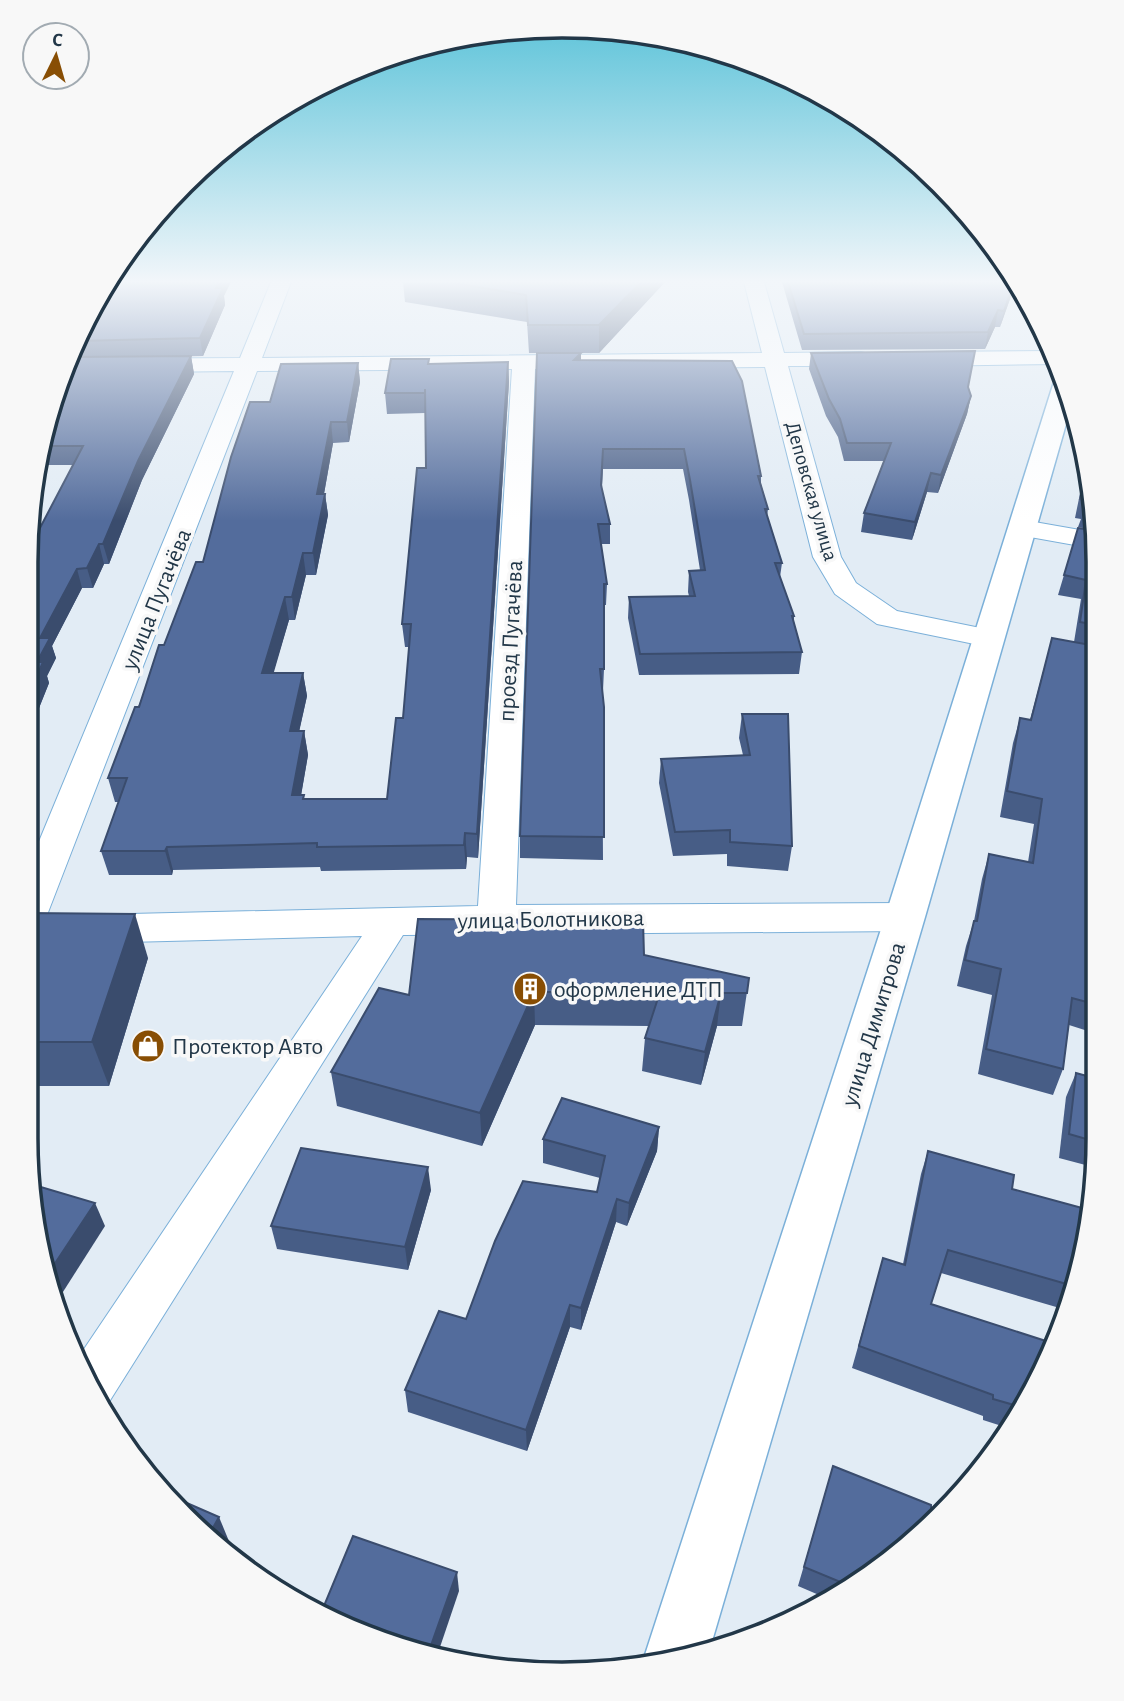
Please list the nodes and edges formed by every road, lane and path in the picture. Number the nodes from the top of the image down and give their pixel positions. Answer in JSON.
{"nodes":[{"id":1,"x":576,"y":361,"type":"edge"},
{"id":2,"x":776,"y":361,"type":"edge"},
{"id":3,"x":524,"y":362,"type":"junction"},
{"id":4,"x":250,"y":364,"type":"junction"},
{"id":5,"x":77,"y":366,"type":"edge"},
{"id":6,"x":1060,"y":401,"type":"edge"},
{"id":7,"x":1023,"y":528,"type":"junction"},
{"id":8,"x":1085,"y":539,"type":"edge"},
{"id":9,"x":989,"y":638,"type":"junction"},
{"id":10,"x":38,"y":890,"type":"edge"},
{"id":11,"x":905,"y":917,"type":"junction"},
{"id":12,"x":496,"y":919,"type":"junction"},
{"id":13,"x":391,"y":923,"type":"junction"},
{"id":14,"x":38,"y":930,"type":"edge"},
{"id":15,"x":95,"y":1377,"type":"edge"},
{"id":16,"x":679,"y":1649,"type":"edge"}],
"edges":[{"from":1,"to":3,"type":"street"},
{"from":2,"to":9,"type":"street","name":"Деповская улица"},
{"from":3,"to":4,"type":"street"},
{"from":3,"to":12,"type":"street","name":"проезд Пугачёва"},
{"from":4,"to":5,"type":"street"},
{"from":4,"to":10,"type":"street","name":"улица Пугачёва"},
{"from":6,"to":7,"type":"street","name":"улица Димитрова"},
{"from":7,"to":8,"type":"street"},
{"from":7,"to":9,"type":"street","name":"улица Димитрова"},
{"from":9,"to":11,"type":"street","name":"улица Димитрова"},
{"from":11,"to":12,"type":"street","name":"улица Болотникова"},
{"from":11,"to":16,"type":"street","name":"улица Димитрова"},
{"from":12,"to":13,"type":"street","name":"улица Болотникова"},
{"from":13,"to":14,"type":"street","name":"улица Болотникова"},
{"from":13,"to":15,"type":"street"}]}
